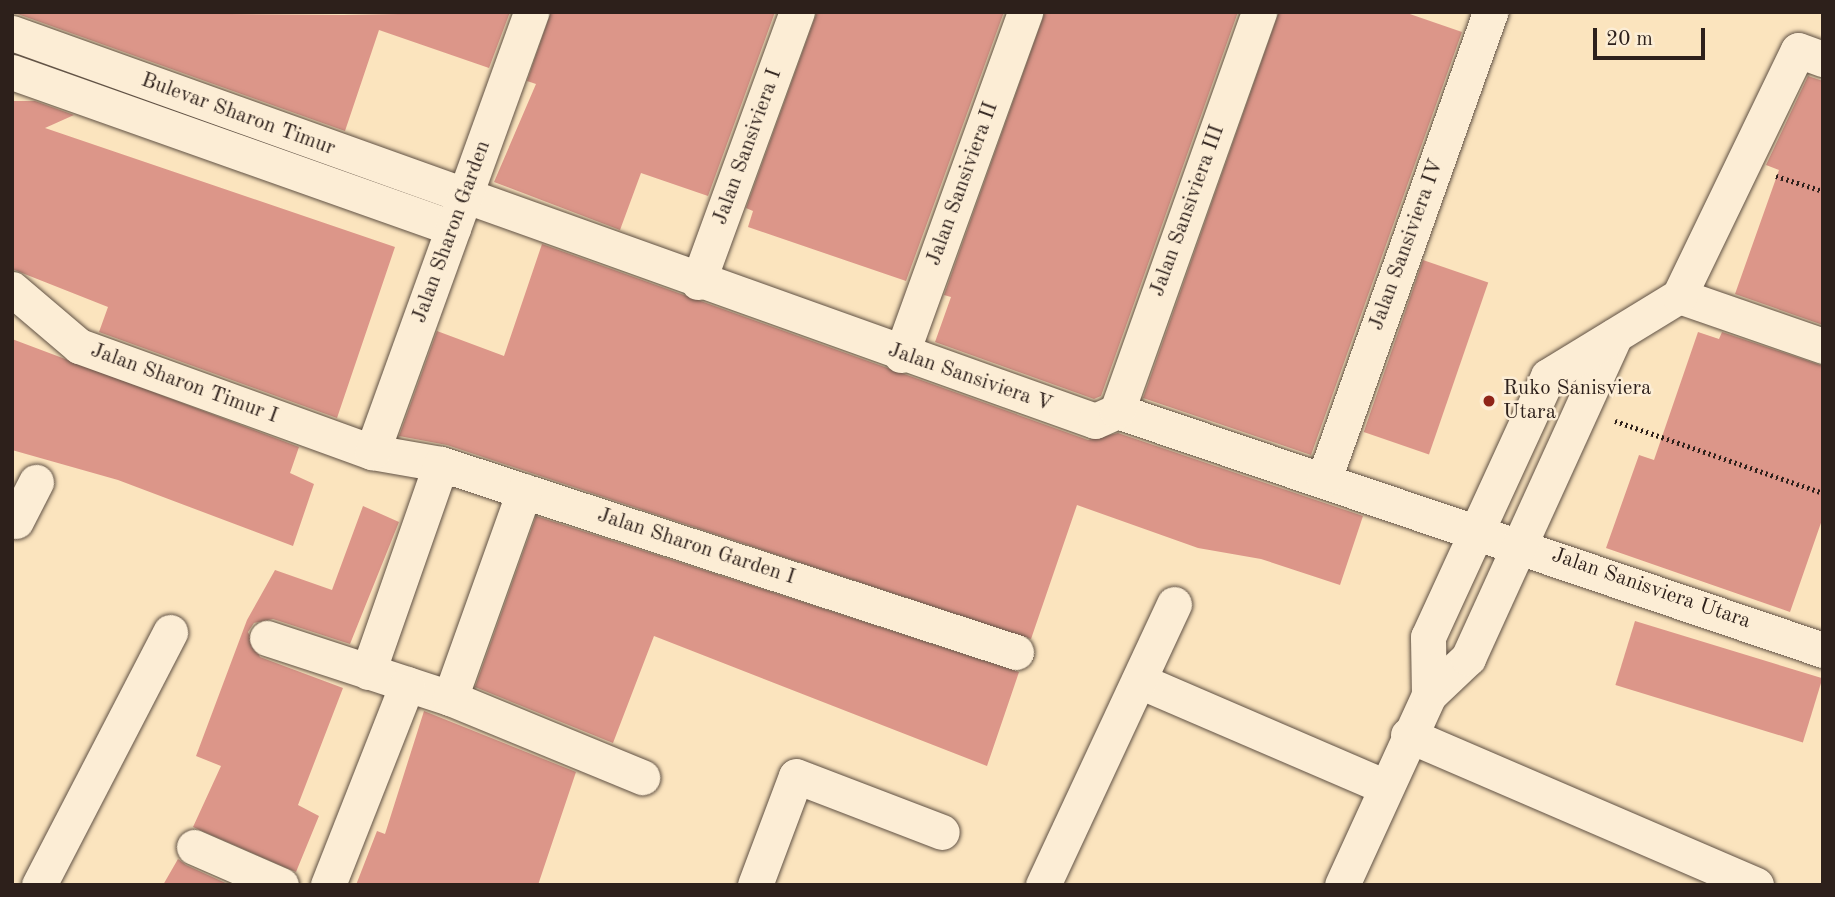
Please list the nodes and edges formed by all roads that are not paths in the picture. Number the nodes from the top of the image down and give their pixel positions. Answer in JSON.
{"nodes":[{"id":1,"x":531,"y":12,"type":"edge"},
{"id":2,"x":797,"y":12,"type":"edge"},
{"id":3,"x":1025,"y":12,"type":"edge"},
{"id":4,"x":1259,"y":12,"type":"edge"},
{"id":5,"x":1490,"y":12,"type":"edge"},
{"id":6,"x":12,"y":33,"type":"edge"},
{"id":7,"x":1810,"y":54,"type":"edge"},
{"id":8,"x":12,"y":72,"type":"edge"},
{"id":9,"x":459,"y":213,"type":"junction"},
{"id":10,"x":698,"y":282,"type":"junction"},
{"id":11,"x":12,"y":289,"type":"edge"},
{"id":12,"x":1679,"y":296,"type":"junction"},
{"id":13,"x":1615,"y":336,"type":"junction"},
{"id":14,"x":1823,"y":346,"type":"edge"},
{"id":15,"x":901,"y":355,"type":"junction"},
{"id":16,"x":1117,"y":411,"type":"junction"},
{"id":17,"x":372,"y":452,"type":"junction"},
{"id":18,"x":441,"y":464,"type":"junction"},
{"id":19,"x":1324,"y":479,"type":"junction"},
{"id":20,"x":36,"y":482,"type":"dead end"},
{"id":21,"x":524,"y":491,"type":"junction"},
{"id":22,"x":14,"y":523,"type":"edge"},
{"id":23,"x":1478,"y":529,"type":"junction"},
{"id":24,"x":1518,"y":543,"type":"junction"},
{"id":25,"x":1174,"y":604,"type":"dead end"},
{"id":26,"x":170,"y":632,"type":"dead end"},
{"id":27,"x":267,"y":638,"type":"dead end"},
{"id":28,"x":1823,"y":650,"type":"edge"},
{"id":29,"x":1016,"y":652,"type":"dead end"},
{"id":30,"x":368,"y":672,"type":"junction"},
{"id":31,"x":1142,"y":682,"type":"junction"},
{"id":32,"x":407,"y":684,"type":"junction"},
{"id":33,"x":1429,"y":695,"type":"junction"},
{"id":34,"x":450,"y":698,"type":"junction"},
{"id":35,"x":1408,"y":735,"type":"junction"},
{"id":36,"x":642,"y":777,"type":"dead end"},
{"id":37,"x":1384,"y":786,"type":"junction"},
{"id":38,"x":942,"y":832,"type":"dead end"},
{"id":39,"x":194,"y":847,"type":"dead end"},
{"id":40,"x":39,"y":885,"type":"edge"},
{"id":41,"x":281,"y":885,"type":"edge"},
{"id":42,"x":328,"y":885,"type":"edge"},
{"id":43,"x":755,"y":885,"type":"edge"},
{"id":44,"x":1042,"y":885,"type":"edge"},
{"id":45,"x":1342,"y":885,"type":"edge"},
{"id":46,"x":1756,"y":885,"type":"edge"}],
"edges":[{"from":1,"to":9,"type":"street","name":"Jalan Sharon Garden"},
{"from":2,"to":10,"type":"street","name":"Jalan Sansiviera I"},
{"from":3,"to":15,"type":"street","name":"Jalan Sansiviera II"},
{"from":4,"to":16,"type":"street","name":"Jalan Sansiviera III"},
{"from":5,"to":19,"type":"street","name":"Jalan Sansiviera IV"},
{"from":6,"to":9,"type":"street","name":"Bulevar Sharon Timur"},
{"from":7,"to":12,"type":"street"},
{"from":8,"to":9,"type":"street","name":"Bulevar Sharon Timur"},
{"from":9,"to":10,"type":"street","name":"Jalan Sansiviera V"},
{"from":9,"to":17,"type":"street","name":"Jalan Sharon Garden"},
{"from":10,"to":15,"type":"street","name":"Jalan Sansiviera V"},
{"from":11,"to":17,"type":"street","name":"Jalan Sharon Timur I"},
{"from":12,"to":13,"type":"street"},
{"from":12,"to":14,"type":"street"},
{"from":13,"to":23,"type":"street"},
{"from":13,"to":24,"type":"street"},
{"from":15,"to":16,"type":"street","name":"Jalan Sansiviera V"},
{"from":16,"to":19,"type":"street"},
{"from":17,"to":18,"type":"street","name":"Jalan Sharon Garden I"},
{"from":18,"to":21,"type":"street","name":"Jalan Sharon Garden I"},
{"from":18,"to":30,"type":"street"},
{"from":19,"to":23,"type":"street"},
{"from":20,"to":22,"type":"street"},
{"from":21,"to":29,"type":"street","name":"Jalan Sharon Garden I"},
{"from":21,"to":34,"type":"street"},
{"from":23,"to":24,"type":"street","name":"Jalan Sanisviera Utara"},
{"from":23,"to":33,"type":"street"},
{"from":24,"to":28,"type":"street","name":"Jalan Sanisviera Utara"},
{"from":24,"to":33,"type":"street"},
{"from":25,"to":31,"type":"street"},
{"from":26,"to":40,"type":"street"},
{"from":27,"to":30,"type":"street"},
{"from":30,"to":32,"type":"street"},
{"from":31,"to":37,"type":"street"},
{"from":31,"to":44,"type":"street"},
{"from":32,"to":34,"type":"street"},
{"from":32,"to":42,"type":"street"},
{"from":33,"to":35,"type":"street"},
{"from":34,"to":36,"type":"street"},
{"from":35,"to":37,"type":"street"},
{"from":35,"to":46,"type":"street"},
{"from":37,"to":45,"type":"street"},
{"from":38,"to":43,"type":"street"},
{"from":39,"to":41,"type":"street"}]}
